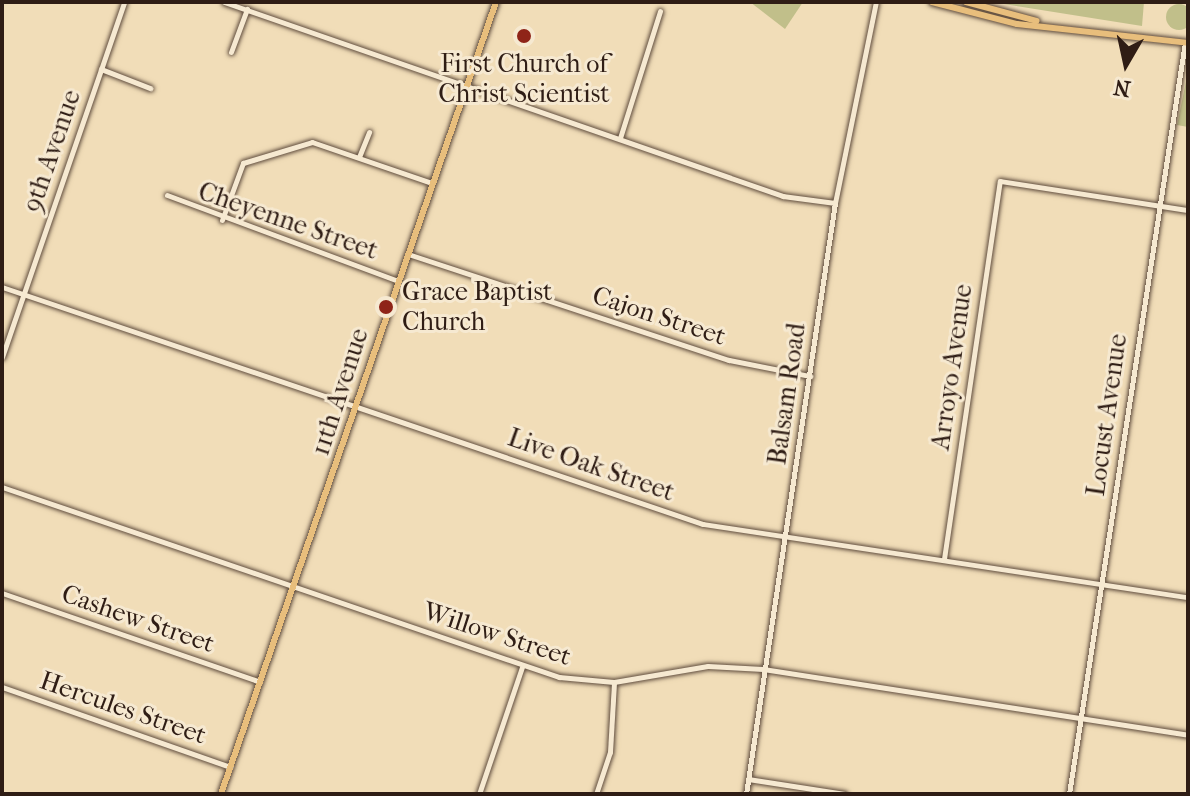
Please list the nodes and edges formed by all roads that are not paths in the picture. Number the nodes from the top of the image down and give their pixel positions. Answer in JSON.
{"nodes":[{"id":1,"x":124,"y":2,"type":"edge"},
{"id":2,"x":224,"y":2,"type":"edge"},
{"id":3,"x":496,"y":2,"type":"edge"},
{"id":4,"x":876,"y":2,"type":"edge"},
{"id":5,"x":932,"y":2,"type":"edge"},
{"id":6,"x":966,"y":2,"type":"edge"},
{"id":7,"x":247,"y":9,"type":"junction"},
{"id":8,"x":660,"y":11,"type":"dead end"},
{"id":9,"x":1044,"y":23,"type":"junction"},
{"id":10,"x":1187,"y":42,"type":"edge"},
{"id":11,"x":231,"y":52,"type":"dead end"},
{"id":12,"x":101,"y":69,"type":"junction"},
{"id":13,"x":466,"y":86,"type":"junction"},
{"id":14,"x":150,"y":88,"type":"dead end"},
{"id":15,"x":369,"y":132,"type":"dead end"},
{"id":16,"x":620,"y":138,"type":"junction"},
{"id":17,"x":359,"y":158,"type":"junction"},
{"id":18,"x":432,"y":183,"type":"junction"},
{"id":19,"x":167,"y":195,"type":"dead end"},
{"id":20,"x":835,"y":203,"type":"junction"},
{"id":21,"x":1158,"y":205,"type":"junction"},
{"id":22,"x":1188,"y":210,"type":"edge"},
{"id":23,"x":222,"y":220,"type":"junction"},
{"id":24,"x":407,"y":253,"type":"junction"},
{"id":25,"x":398,"y":281,"type":"junction"},
{"id":26,"x":2,"y":287,"type":"edge"},
{"id":27,"x":24,"y":295,"type":"junction"},
{"id":28,"x":2,"y":357,"type":"edge"},
{"id":29,"x":810,"y":376,"type":"junction"},
{"id":30,"x":357,"y":406,"type":"junction"},
{"id":31,"x":2,"y":487,"type":"edge"},
{"id":32,"x":786,"y":536,"type":"junction"},
{"id":33,"x":944,"y":559,"type":"junction"},
{"id":34,"x":1102,"y":584,"type":"junction"},
{"id":35,"x":293,"y":587,"type":"junction"},
{"id":36,"x":2,"y":593,"type":"edge"},
{"id":37,"x":1188,"y":597,"type":"edge"},
{"id":38,"x":522,"y":667,"type":"junction"},
{"id":39,"x":763,"y":669,"type":"junction"},
{"id":40,"x":260,"y":682,"type":"junction"},
{"id":41,"x":614,"y":682,"type":"junction"},
{"id":42,"x":2,"y":687,"type":"edge"},
{"id":43,"x":1081,"y":719,"type":"junction"},
{"id":44,"x":1188,"y":735,"type":"edge"},
{"id":45,"x":230,"y":767,"type":"junction"},
{"id":46,"x":748,"y":779,"type":"junction"},
{"id":47,"x":221,"y":794,"type":"edge"},
{"id":48,"x":479,"y":794,"type":"edge"},
{"id":49,"x":596,"y":794,"type":"edge"},
{"id":50,"x":746,"y":794,"type":"edge"},
{"id":51,"x":845,"y":794,"type":"edge"},
{"id":52,"x":1069,"y":794,"type":"edge"}],
"edges":[{"from":1,"to":12,"type":"street","name":"9th Avenue"},
{"from":2,"to":7,"type":"street"},
{"from":3,"to":13,"type":"main road","name":"11th Avenue"},
{"from":4,"to":20,"type":"street","name":"Balsam Road"},
{"from":5,"to":9,"type":"main road"},
{"from":6,"to":9,"type":"main road"},
{"from":7,"to":11,"type":"street"},
{"from":7,"to":13,"type":"street"},
{"from":8,"to":16,"type":"street"},
{"from":9,"to":10,"type":"main road"},
{"from":10,"to":21,"type":"street","name":"Locust Avenue"},
{"from":12,"to":14,"type":"street"},
{"from":12,"to":27,"type":"street","name":"9th Avenue"},
{"from":13,"to":16,"type":"street"},
{"from":13,"to":18,"type":"main road","name":"11th Avenue"},
{"from":15,"to":17,"type":"street"},
{"from":16,"to":20,"type":"street"},
{"from":17,"to":18,"type":"street"},
{"from":17,"to":23,"type":"street"},
{"from":18,"to":24,"type":"main road","name":"11th Avenue"},
{"from":19,"to":23,"type":"street","name":"Cheyenne Street"},
{"from":20,"to":29,"type":"street","name":"Balsam Road"},
{"from":21,"to":22,"type":"street"},
{"from":21,"to":33,"type":"street","name":"Arroyo Avenue"},
{"from":21,"to":34,"type":"street","name":"Locust Avenue"},
{"from":23,"to":25,"type":"street","name":"Cheyenne Street"},
{"from":24,"to":25,"type":"main road","name":"11th Avenue"},
{"from":24,"to":29,"type":"street","name":"Cajon Street"},
{"from":25,"to":30,"type":"main road","name":"11th Avenue"},
{"from":26,"to":27,"type":"street","name":"Live Oak Street"},
{"from":27,"to":28,"type":"street","name":"9th Avenue"},
{"from":27,"to":30,"type":"street","name":"Live Oak Street"},
{"from":29,"to":32,"type":"street","name":"Balsam Road"},
{"from":30,"to":32,"type":"street","name":"Live Oak Street"},
{"from":30,"to":35,"type":"main road","name":"11th Avenue"},
{"from":31,"to":35,"type":"street","name":"Willow Street"},
{"from":32,"to":33,"type":"street","name":"Live Oak Street"},
{"from":32,"to":39,"type":"street","name":"Balsam Road"},
{"from":33,"to":34,"type":"street","name":"Live Oak Street"},
{"from":34,"to":37,"type":"street","name":"Live Oak Street"},
{"from":34,"to":43,"type":"street","name":"Locust Avenue"},
{"from":35,"to":38,"type":"street","name":"Willow Street"},
{"from":35,"to":40,"type":"main road","name":"11th Avenue"},
{"from":36,"to":40,"type":"street","name":"Cashew Street"},
{"from":38,"to":41,"type":"street","name":"Willow Street"},
{"from":38,"to":48,"type":"street"},
{"from":39,"to":41,"type":"street","name":"Willow Street"},
{"from":39,"to":43,"type":"street","name":"Willow Street"},
{"from":39,"to":46,"type":"street","name":"Balsam Road"},
{"from":40,"to":45,"type":"main road","name":"11th Avenue"},
{"from":41,"to":49,"type":"street"},
{"from":42,"to":45,"type":"street","name":"Hercules Street"},
{"from":43,"to":44,"type":"street","name":"Willow Street"},
{"from":43,"to":52,"type":"street","name":"Locust Avenue"},
{"from":45,"to":47,"type":"main road","name":"11th Avenue"},
{"from":46,"to":50,"type":"street","name":"Balsam Road"},
{"from":46,"to":51,"type":"street"}]}
